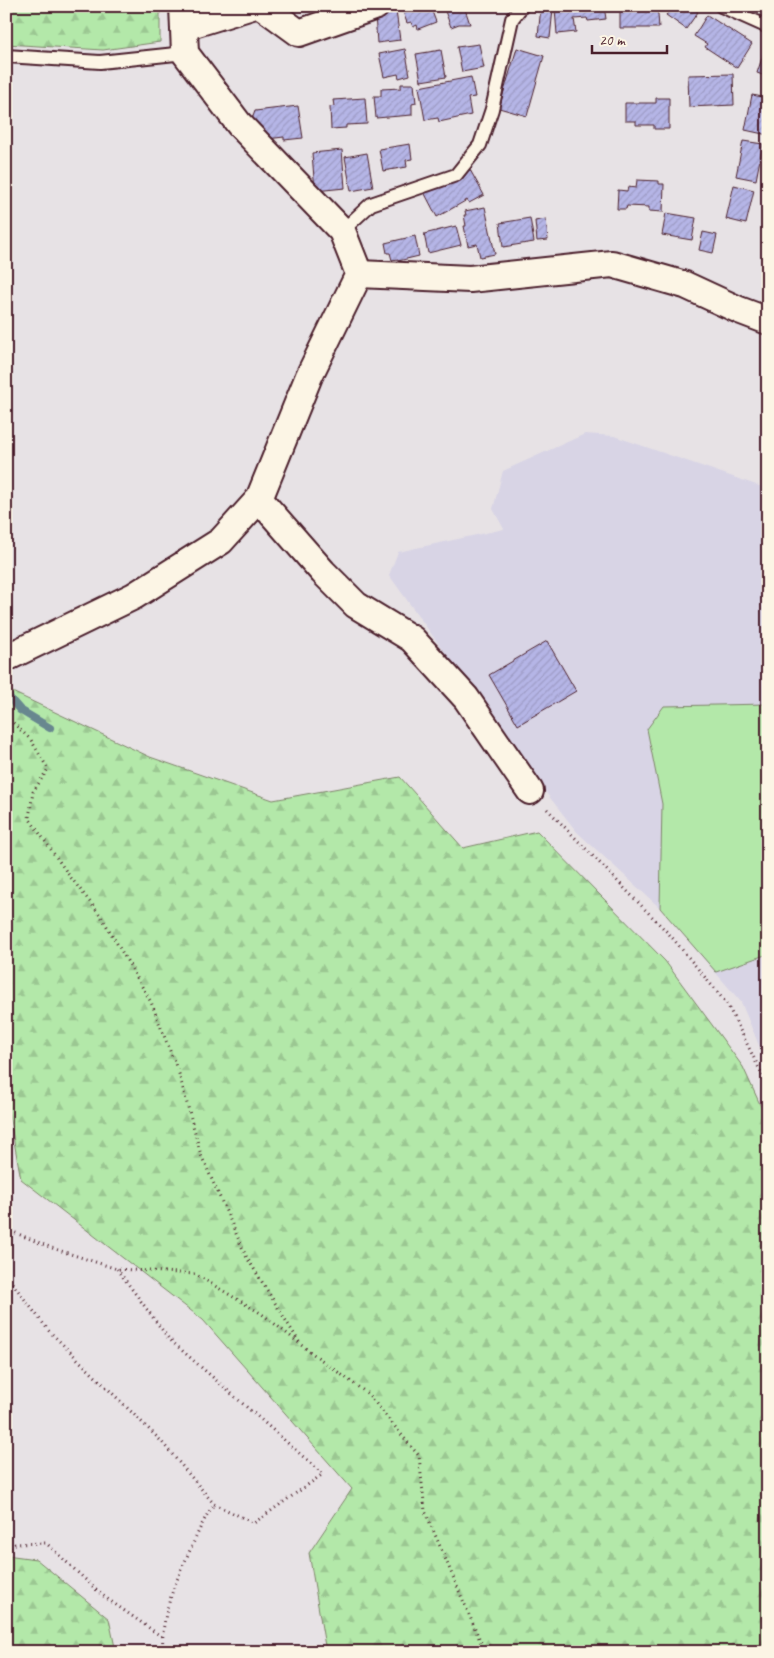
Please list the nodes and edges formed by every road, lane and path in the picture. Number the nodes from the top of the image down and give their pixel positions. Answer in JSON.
{"nodes":[{"id":1,"x":252,"y":6,"type":"edge"},
{"id":2,"x":262,"y":6,"type":"edge"},
{"id":3,"x":376,"y":6,"type":"edge"},
{"id":4,"x":522,"y":6,"type":"edge"},
{"id":5,"x":721,"y":6,"type":"edge"},
{"id":6,"x":768,"y":27,"type":"edge"},
{"id":7,"x":184,"y":29,"type":"edge"},
{"id":8,"x":6,"y":56,"type":"edge"},
{"id":9,"x":342,"y":232,"type":"junction"},
{"id":10,"x":359,"y":274,"type":"junction"},
{"id":11,"x":768,"y":320,"type":"edge"},
{"id":12,"x":259,"y":498,"type":"junction"},
{"id":13,"x":6,"y":658,"type":"edge"},
{"id":14,"x":6,"y":716,"type":"edge"},
{"id":15,"x":530,"y":791,"type":"joint"},
{"id":16,"x":768,"y":1086,"type":"edge"},
{"id":17,"x":6,"y":1229,"type":"edge"},
{"id":18,"x":117,"y":1269,"type":"junction"},
{"id":19,"x":6,"y":1275,"type":"edge"},
{"id":20,"x":301,"y":1345,"type":"junction"},
{"id":21,"x":214,"y":1504,"type":"junction"},
{"id":22,"x":6,"y":1550,"type":"edge"},
{"id":23,"x":162,"y":1637,"type":"junction"},
{"id":24,"x":163,"y":1652,"type":"edge"},
{"id":25,"x":485,"y":1652,"type":"edge"}],
"edges":[{"from":1,"to":7,"type":"street"},
{"from":2,"to":3,"type":"street"},
{"from":4,"to":9,"type":"lane"},
{"from":5,"to":6,"type":"lane"},
{"from":7,"to":8,"type":"lane"},
{"from":7,"to":9,"type":"street"},
{"from":9,"to":10,"type":"street"},
{"from":10,"to":11,"type":"street"},
{"from":10,"to":12,"type":"street"},
{"from":12,"to":13,"type":"street"},
{"from":12,"to":15,"type":"street"},
{"from":14,"to":20,"type":"path"},
{"from":15,"to":16,"type":"path"},
{"from":17,"to":18,"type":"path"},
{"from":18,"to":20,"type":"path"},
{"from":18,"to":21,"type":"path"},
{"from":19,"to":21,"type":"path"},
{"from":20,"to":25,"type":"path"},
{"from":21,"to":23,"type":"path"},
{"from":22,"to":23,"type":"path"},
{"from":23,"to":24,"type":"path"}]}
